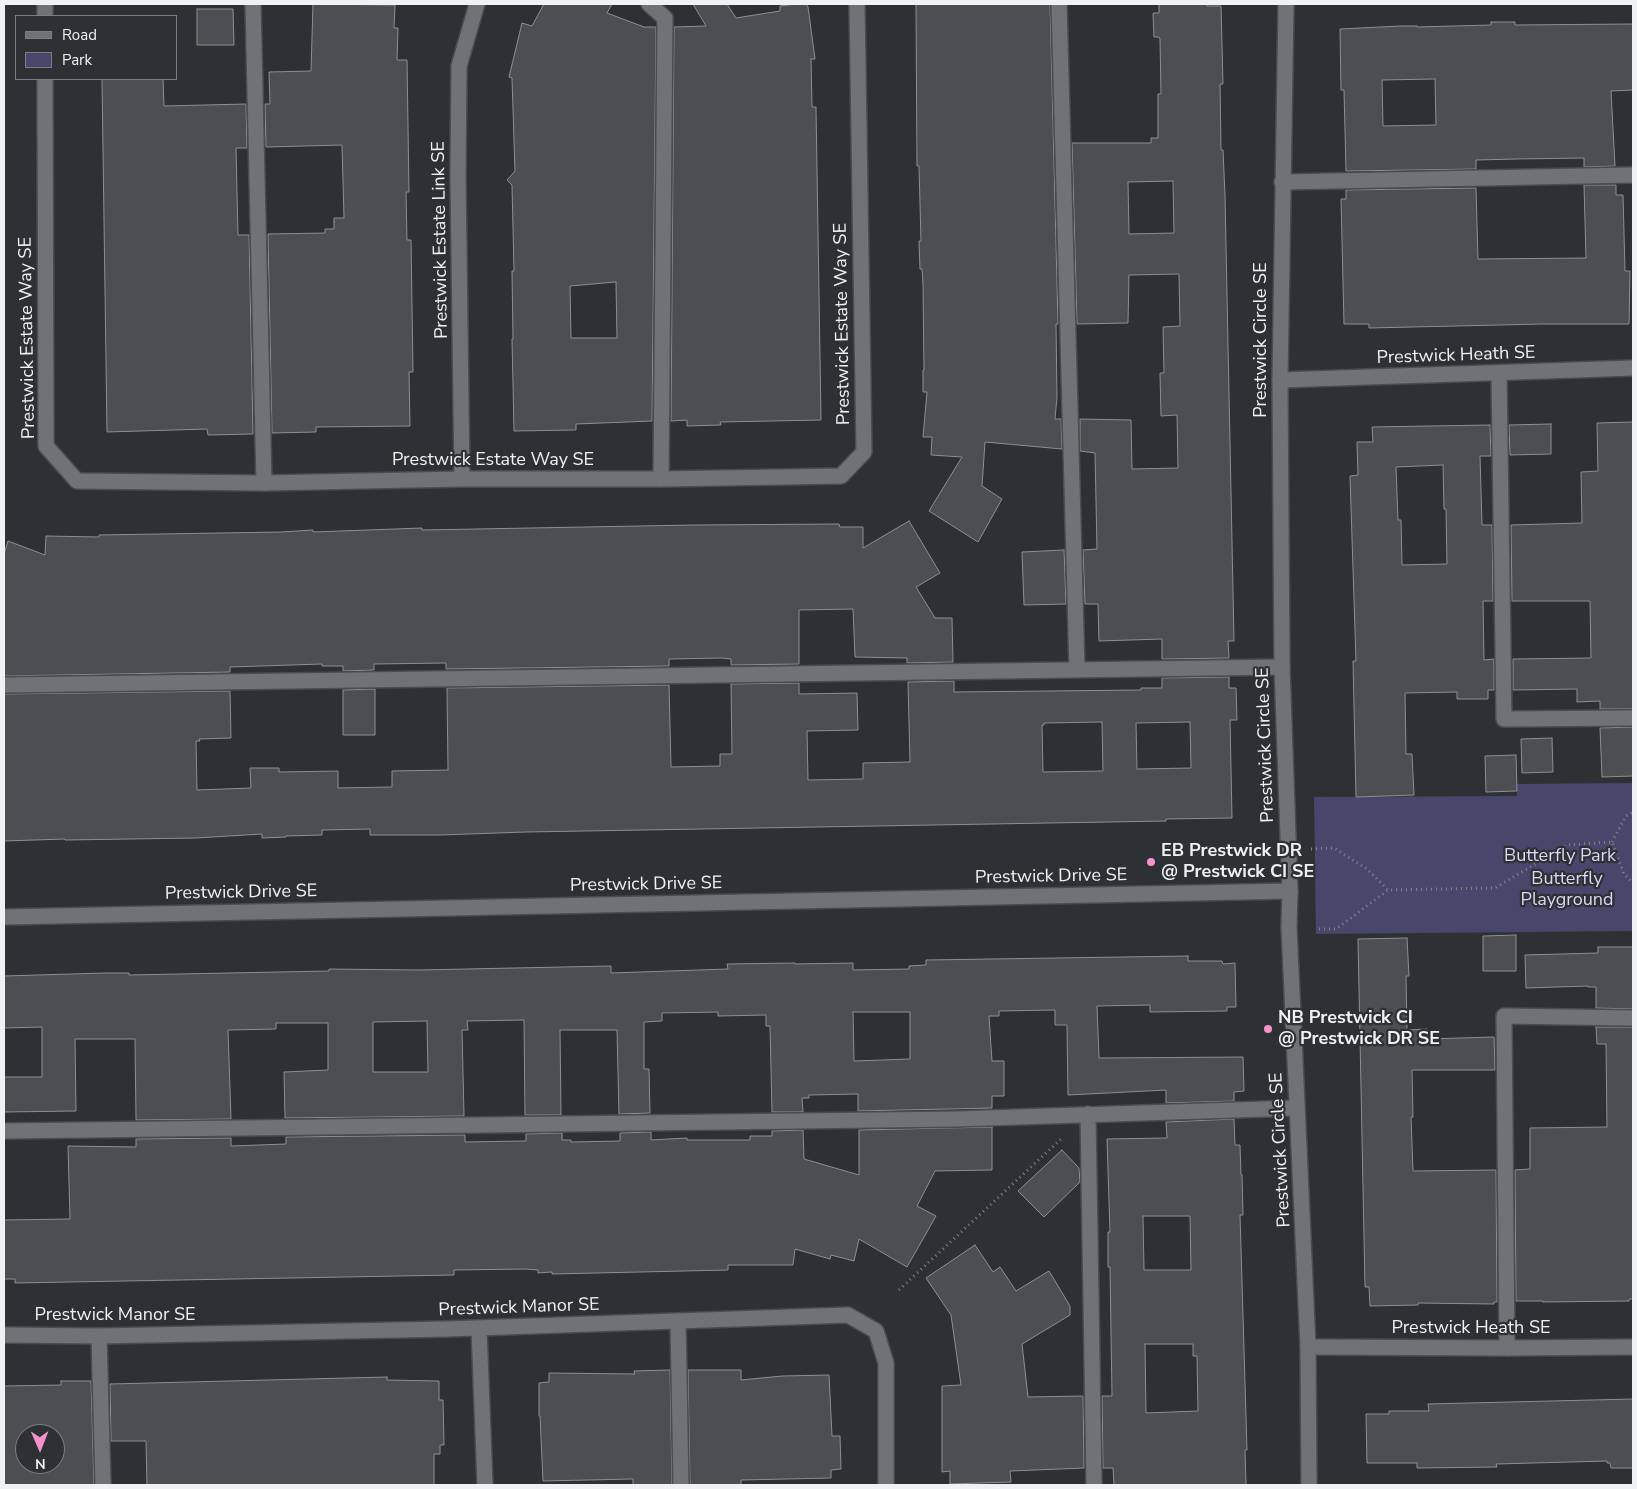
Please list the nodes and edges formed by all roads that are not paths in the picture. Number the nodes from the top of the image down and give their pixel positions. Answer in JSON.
{"nodes":[{"id":1,"x":253,"y":4,"type":"edge"},
{"id":2,"x":478,"y":4,"type":"edge"},
{"id":3,"x":649,"y":4,"type":"edge"},
{"id":4,"x":857,"y":4,"type":"edge"},
{"id":5,"x":1059,"y":4,"type":"edge"},
{"id":6,"x":1286,"y":4,"type":"edge"},
{"id":7,"x":45,"y":80,"type":"edge"},
{"id":8,"x":1633,"y":175,"type":"edge"},
{"id":9,"x":1282,"y":182,"type":"junction"},
{"id":10,"x":1633,"y":368,"type":"edge"},
{"id":11,"x":1499,"y":374,"type":"junction"},
{"id":12,"x":1280,"y":380,"type":"junction"},
{"id":13,"x":462,"y":479,"type":"junction"},
{"id":14,"x":662,"y":479,"type":"junction"},
{"id":15,"x":264,"y":483,"type":"junction"},
{"id":16,"x":1282,"y":667,"type":"junction"},
{"id":17,"x":1077,"y":670,"type":"junction"},
{"id":18,"x":4,"y":684,"type":"edge"},
{"id":19,"x":1633,"y":718,"type":"edge"},
{"id":20,"x":1290,"y":891,"type":"junction"},
{"id":21,"x":4,"y":918,"type":"edge"},
{"id":22,"x":1633,"y":1018,"type":"edge"},
{"id":23,"x":1298,"y":1108,"type":"junction"},
{"id":24,"x":1088,"y":1114,"type":"junction"},
{"id":25,"x":4,"y":1131,"type":"edge"},
{"id":26,"x":678,"y":1321,"type":"junction"},
{"id":27,"x":479,"y":1328,"type":"junction"},
{"id":28,"x":4,"y":1335,"type":"edge"},
{"id":29,"x":99,"y":1336,"type":"junction"},
{"id":30,"x":1308,"y":1347,"type":"junction"},
{"id":31,"x":1633,"y":1347,"type":"edge"},
{"id":32,"x":1506,"y":1348,"type":"junction"},
{"id":33,"x":103,"y":1485,"type":"edge"},
{"id":34,"x":485,"y":1485,"type":"edge"},
{"id":35,"x":681,"y":1485,"type":"edge"},
{"id":36,"x":886,"y":1485,"type":"edge"},
{"id":37,"x":1094,"y":1485,"type":"edge"},
{"id":38,"x":1310,"y":1485,"type":"edge"}],
"edges":[{"from":1,"to":15,"type":"street"},
{"from":2,"to":13,"type":"street","name":"Prestwick Estate Link SE"},
{"from":3,"to":14,"type":"street"},
{"from":4,"to":14,"type":"street","name":"Prestwick Estate Way SE"},
{"from":5,"to":17,"type":"street"},
{"from":6,"to":9,"type":"street","name":"Prestwick Circle SE"},
{"from":7,"to":15,"type":"street","name":"Prestwick Estate Way SE"},
{"from":8,"to":9,"type":"street"},
{"from":9,"to":12,"type":"street","name":"Prestwick Circle SE"},
{"from":10,"to":11,"type":"street","name":"Prestwick Heath SE"},
{"from":11,"to":12,"type":"street","name":"Prestwick Heath SE"},
{"from":11,"to":19,"type":"street"},
{"from":12,"to":16,"type":"street","name":"Prestwick Circle SE"},
{"from":13,"to":14,"type":"street","name":"Prestwick Estate Way SE"},
{"from":13,"to":15,"type":"street","name":"Prestwick Estate Way SE"},
{"from":16,"to":17,"type":"street"},
{"from":16,"to":20,"type":"street","name":"Prestwick Circle SE"},
{"from":17,"to":18,"type":"street"},
{"from":20,"to":21,"type":"street","name":"Prestwick Drive SE"},
{"from":20,"to":23,"type":"street","name":"Prestwick Circle SE"},
{"from":22,"to":32,"type":"street"},
{"from":23,"to":24,"type":"street"},
{"from":23,"to":30,"type":"street","name":"Prestwick Circle SE"},
{"from":24,"to":25,"type":"street"},
{"from":24,"to":37,"type":"street"},
{"from":26,"to":27,"type":"street","name":"Prestwick Manor SE"},
{"from":26,"to":35,"type":"street"},
{"from":26,"to":36,"type":"street","name":"Prestwick Manor SE"},
{"from":27,"to":29,"type":"street","name":"Prestwick Manor SE"},
{"from":27,"to":34,"type":"street"},
{"from":28,"to":29,"type":"street","name":"Prestwick Manor SE"},
{"from":29,"to":33,"type":"street"},
{"from":30,"to":32,"type":"street","name":"Prestwick Heath SE"},
{"from":30,"to":38,"type":"street","name":"Prestwick Circle SE"},
{"from":31,"to":32,"type":"street","name":"Prestwick Heath SE"}]}
